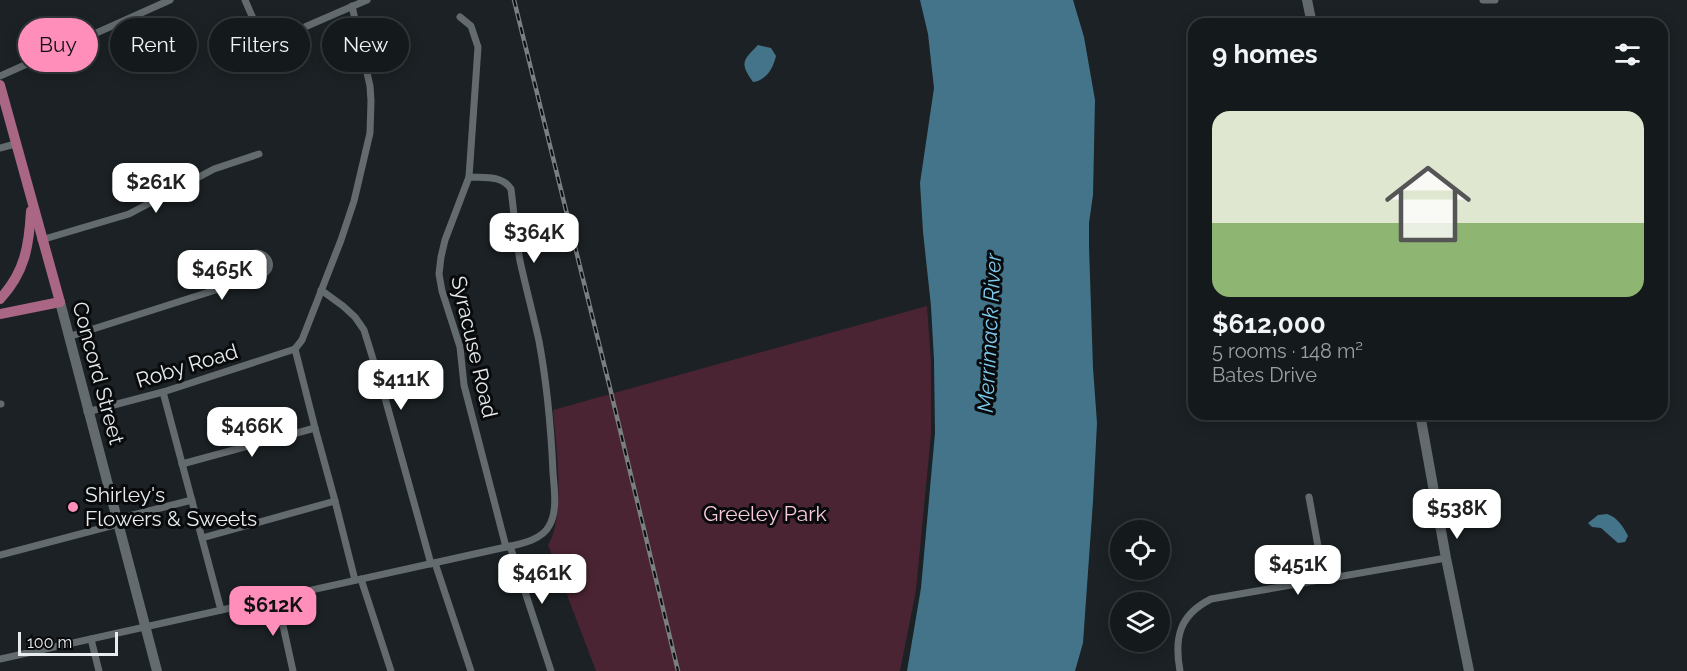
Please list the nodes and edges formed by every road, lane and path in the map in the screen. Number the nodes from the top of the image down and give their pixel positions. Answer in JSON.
{"nodes":[{"id":1,"x":170,"y":0,"type":"edge"},
{"id":2,"x":245,"y":0,"type":"edge"},
{"id":3,"x":367,"y":0,"type":"edge"},
{"id":4,"x":1307,"y":0,"type":"edge"},
{"id":5,"x":1484,"y":0,"type":"edge"},
{"id":6,"x":1495,"y":0,"type":"edge"},
{"id":7,"x":352,"y":6,"type":"junction"},
{"id":8,"x":460,"y":17,"type":"dead end"},
{"id":9,"x":1311,"y":18,"type":"edge"},
{"id":10,"x":0,"y":76,"type":"edge"},
{"id":11,"x":0,"y":85,"type":"edge"},
{"id":12,"x":15,"y":144,"type":"junction"},
{"id":13,"x":0,"y":148,"type":"edge"},
{"id":14,"x":259,"y":154,"type":"dead end"},
{"id":15,"x":469,"y":177,"type":"junction"},
{"id":16,"x":31,"y":202,"type":"junction"},
{"id":17,"x":41,"y":240,"type":"junction"},
{"id":18,"x":247,"y":280,"type":"dead end"},
{"id":19,"x":321,"y":290,"type":"junction"},
{"id":20,"x":0,"y":299,"type":"edge"},
{"id":21,"x":60,"y":302,"type":"junction"},
{"id":22,"x":0,"y":314,"type":"edge"},
{"id":23,"x":68,"y":337,"type":"junction"},
{"id":24,"x":295,"y":349,"type":"junction"},
{"id":25,"x":163,"y":392,"type":"junction"},
{"id":26,"x":87,"y":412,"type":"junction"},
{"id":27,"x":1421,"y":420,"type":"edge"},
{"id":28,"x":315,"y":428,"type":"junction"},
{"id":29,"x":182,"y":464,"type":"junction"},
{"id":30,"x":1309,"y":497,"type":"dead end"},
{"id":31,"x":192,"y":500,"type":"junction"},
{"id":32,"x":336,"y":501,"type":"junction"},
{"id":33,"x":118,"y":521,"type":"junction"},
{"id":34,"x":202,"y":538,"type":"junction"},
{"id":35,"x":508,"y":547,"type":"junction"},
{"id":36,"x":0,"y":555,"type":"edge"},
{"id":37,"x":1446,"y":558,"type":"junction"},
{"id":38,"x":433,"y":564,"type":"junction"},
{"id":39,"x":1324,"y":579,"type":"junction"},
{"id":40,"x":358,"y":580,"type":"junction"},
{"id":41,"x":277,"y":598,"type":"junction"},
{"id":42,"x":221,"y":610,"type":"junction"},
{"id":43,"x":146,"y":627,"type":"junction"},
{"id":44,"x":91,"y":639,"type":"junction"},
{"id":45,"x":0,"y":659,"type":"edge"},
{"id":46,"x":99,"y":671,"type":"edge"},
{"id":47,"x":157,"y":671,"type":"edge"},
{"id":48,"x":293,"y":671,"type":"edge"},
{"id":49,"x":391,"y":671,"type":"edge"},
{"id":50,"x":471,"y":671,"type":"edge"},
{"id":51,"x":551,"y":671,"type":"edge"},
{"id":52,"x":1180,"y":671,"type":"edge"},
{"id":53,"x":1469,"y":671,"type":"edge"}],
"edges":[{"from":1,"to":10,"type":"street"},
{"from":2,"to":7,"type":"street"},
{"from":3,"to":7,"type":"street"},
{"from":4,"to":9,"type":"main road"},
{"from":5,"to":6,"type":"street"},
{"from":7,"to":19,"type":"street"},
{"from":8,"to":15,"type":"street","name":"Syracuse Road"},
{"from":11,"to":12,"type":"main road","name":"Concord Street"},
{"from":12,"to":13,"type":"street"},
{"from":12,"to":16,"type":"main road","name":"Concord Street"},
{"from":14,"to":17,"type":"street"},
{"from":15,"to":35,"type":"street","name":"Syracuse Road"},
{"from":15,"to":35,"type":"street"},
{"from":16,"to":17,"type":"main road","name":"Concord Street"},
{"from":16,"to":20,"type":"main road"},
{"from":17,"to":21,"type":"main road","name":"Concord Street"},
{"from":18,"to":23,"type":"street"},
{"from":19,"to":24,"type":"street"},
{"from":19,"to":38,"type":"street"},
{"from":21,"to":22,"type":"main road"},
{"from":21,"to":23,"type":"main road","name":"Concord Street"},
{"from":23,"to":26,"type":"main road","name":"Concord Street"},
{"from":24,"to":25,"type":"street","name":"Roby Road"},
{"from":24,"to":28,"type":"street"},
{"from":25,"to":26,"type":"street","name":"Roby Road"},
{"from":25,"to":29,"type":"street"},
{"from":26,"to":33,"type":"main road","name":"Concord Street"},
{"from":27,"to":37,"type":"main road"},
{"from":28,"to":29,"type":"street"},
{"from":28,"to":32,"type":"street"},
{"from":29,"to":31,"type":"street"},
{"from":30,"to":39,"type":"street"},
{"from":31,"to":33,"type":"street"},
{"from":31,"to":34,"type":"street"},
{"from":32,"to":34,"type":"street"},
{"from":32,"to":40,"type":"street"},
{"from":33,"to":36,"type":"street"},
{"from":33,"to":43,"type":"main road","name":"Concord Street"},
{"from":34,"to":42,"type":"street"},
{"from":35,"to":38,"type":"street"},
{"from":35,"to":51,"type":"street","name":"Syracuse Road"},
{"from":37,"to":39,"type":"street"},
{"from":37,"to":53,"type":"main road"},
{"from":38,"to":40,"type":"street"},
{"from":38,"to":50,"type":"street"},
{"from":39,"to":52,"type":"street"},
{"from":40,"to":41,"type":"street"},
{"from":40,"to":49,"type":"street"},
{"from":41,"to":42,"type":"street"},
{"from":41,"to":48,"type":"street"},
{"from":42,"to":43,"type":"street"},
{"from":43,"to":44,"type":"street"},
{"from":43,"to":47,"type":"main road","name":"Concord Street"},
{"from":44,"to":45,"type":"street"},
{"from":44,"to":46,"type":"street"}]}
